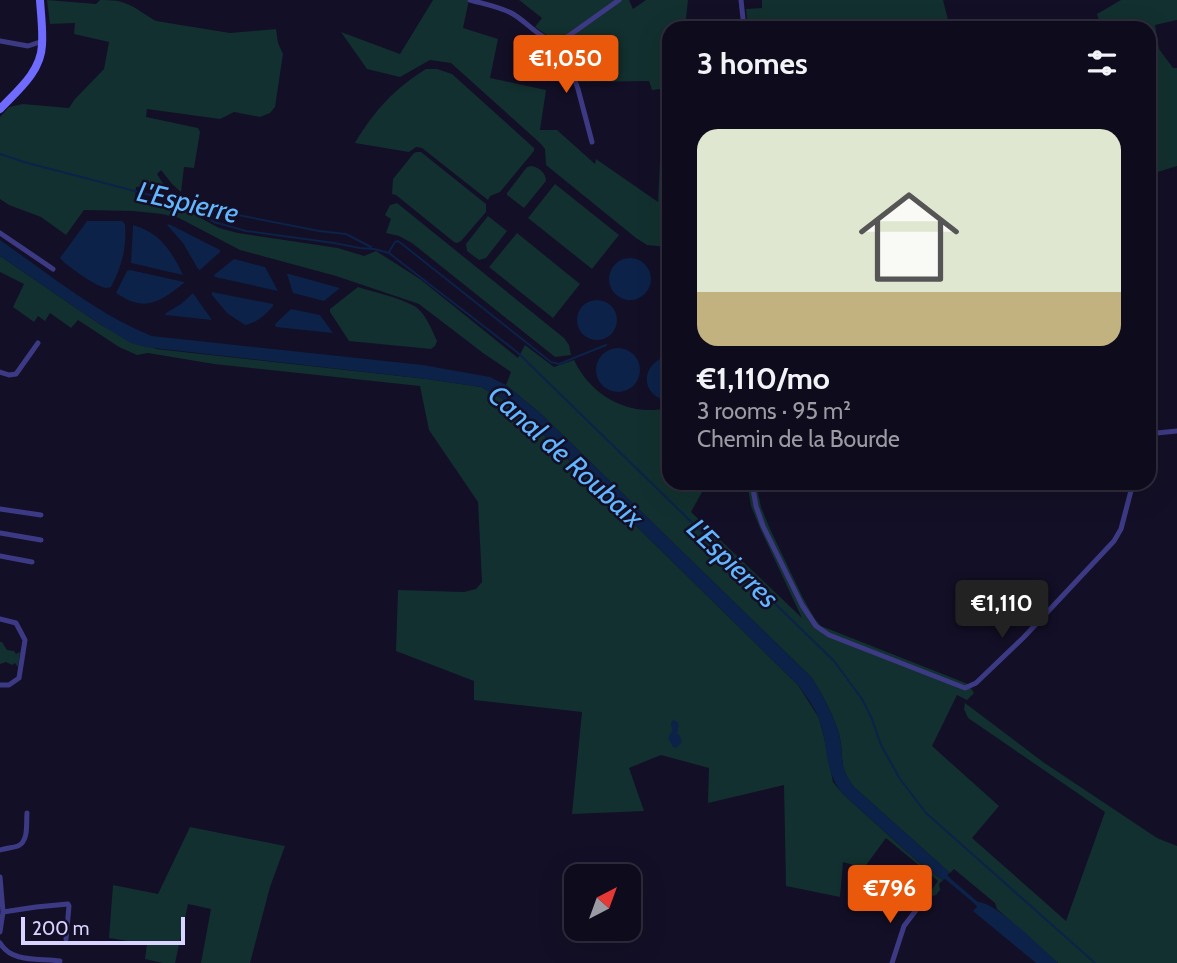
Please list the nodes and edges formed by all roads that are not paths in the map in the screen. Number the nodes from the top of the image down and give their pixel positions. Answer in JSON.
{"nodes":[{"id":1,"x":470,"y":0,"type":"edge"},
{"id":2,"x":618,"y":0,"type":"edge"},
{"id":3,"x":741,"y":0,"type":"edge"},
{"id":4,"x":38,"y":1,"type":"edge"},
{"id":5,"x":743,"y":21,"type":"edge"},
{"id":6,"x":561,"y":40,"type":"junction"},
{"id":7,"x":0,"y":41,"type":"edge"},
{"id":8,"x":43,"y":41,"type":"junction"},
{"id":9,"x":0,"y":109,"type":"edge"},
{"id":10,"x":592,"y":142,"type":"dead end"},
{"id":11,"x":0,"y":233,"type":"edge"},
{"id":12,"x":53,"y":269,"type":"dead end"},
{"id":13,"x":38,"y":343,"type":"dead end"},
{"id":14,"x":0,"y":372,"type":"edge"},
{"id":15,"x":1177,"y":431,"type":"edge"},
{"id":16,"x":1156,"y":434,"type":"edge"},
{"id":17,"x":753,"y":490,"type":"edge"},
{"id":18,"x":1131,"y":490,"type":"edge"},
{"id":19,"x":0,"y":509,"type":"edge"},
{"id":20,"x":41,"y":515,"type":"dead end"},
{"id":21,"x":0,"y":533,"type":"edge"},
{"id":22,"x":41,"y":540,"type":"dead end"},
{"id":23,"x":0,"y":556,"type":"edge"},
{"id":24,"x":32,"y":562,"type":"dead end"},
{"id":25,"x":0,"y":620,"type":"edge"},
{"id":26,"x":0,"y":685,"type":"edge"},
{"id":27,"x":27,"y":813,"type":"dead end"},
{"id":28,"x":0,"y":850,"type":"edge"},
{"id":29,"x":0,"y":877,"type":"edge"},
{"id":30,"x":920,"y":905,"type":"dead end"},
{"id":31,"x":3,"y":912,"type":"junction"},
{"id":32,"x":0,"y":932,"type":"edge"},
{"id":33,"x":66,"y":939,"type":"dead end"},
{"id":34,"x":0,"y":943,"type":"edge"},
{"id":35,"x":60,"y":961,"type":"dead end"},
{"id":36,"x":892,"y":963,"type":"edge"}],
"edges":[{"from":1,"to":6,"type":"street"},
{"from":2,"to":6,"type":"street"},
{"from":3,"to":5,"type":"street"},
{"from":4,"to":8,"type":"street"},
{"from":6,"to":10,"type":"street"},
{"from":7,"to":8,"type":"street"},
{"from":8,"to":9,"type":"street"},
{"from":11,"to":12,"type":"street"},
{"from":13,"to":14,"type":"street"},
{"from":15,"to":16,"type":"street"},
{"from":17,"to":18,"type":"street"},
{"from":19,"to":20,"type":"street"},
{"from":21,"to":22,"type":"street"},
{"from":23,"to":24,"type":"street"},
{"from":25,"to":26,"type":"street"},
{"from":27,"to":28,"type":"street"},
{"from":29,"to":31,"type":"street"},
{"from":30,"to":36,"type":"street"},
{"from":31,"to":32,"type":"street"},
{"from":31,"to":33,"type":"street"},
{"from":34,"to":35,"type":"street"}]}
